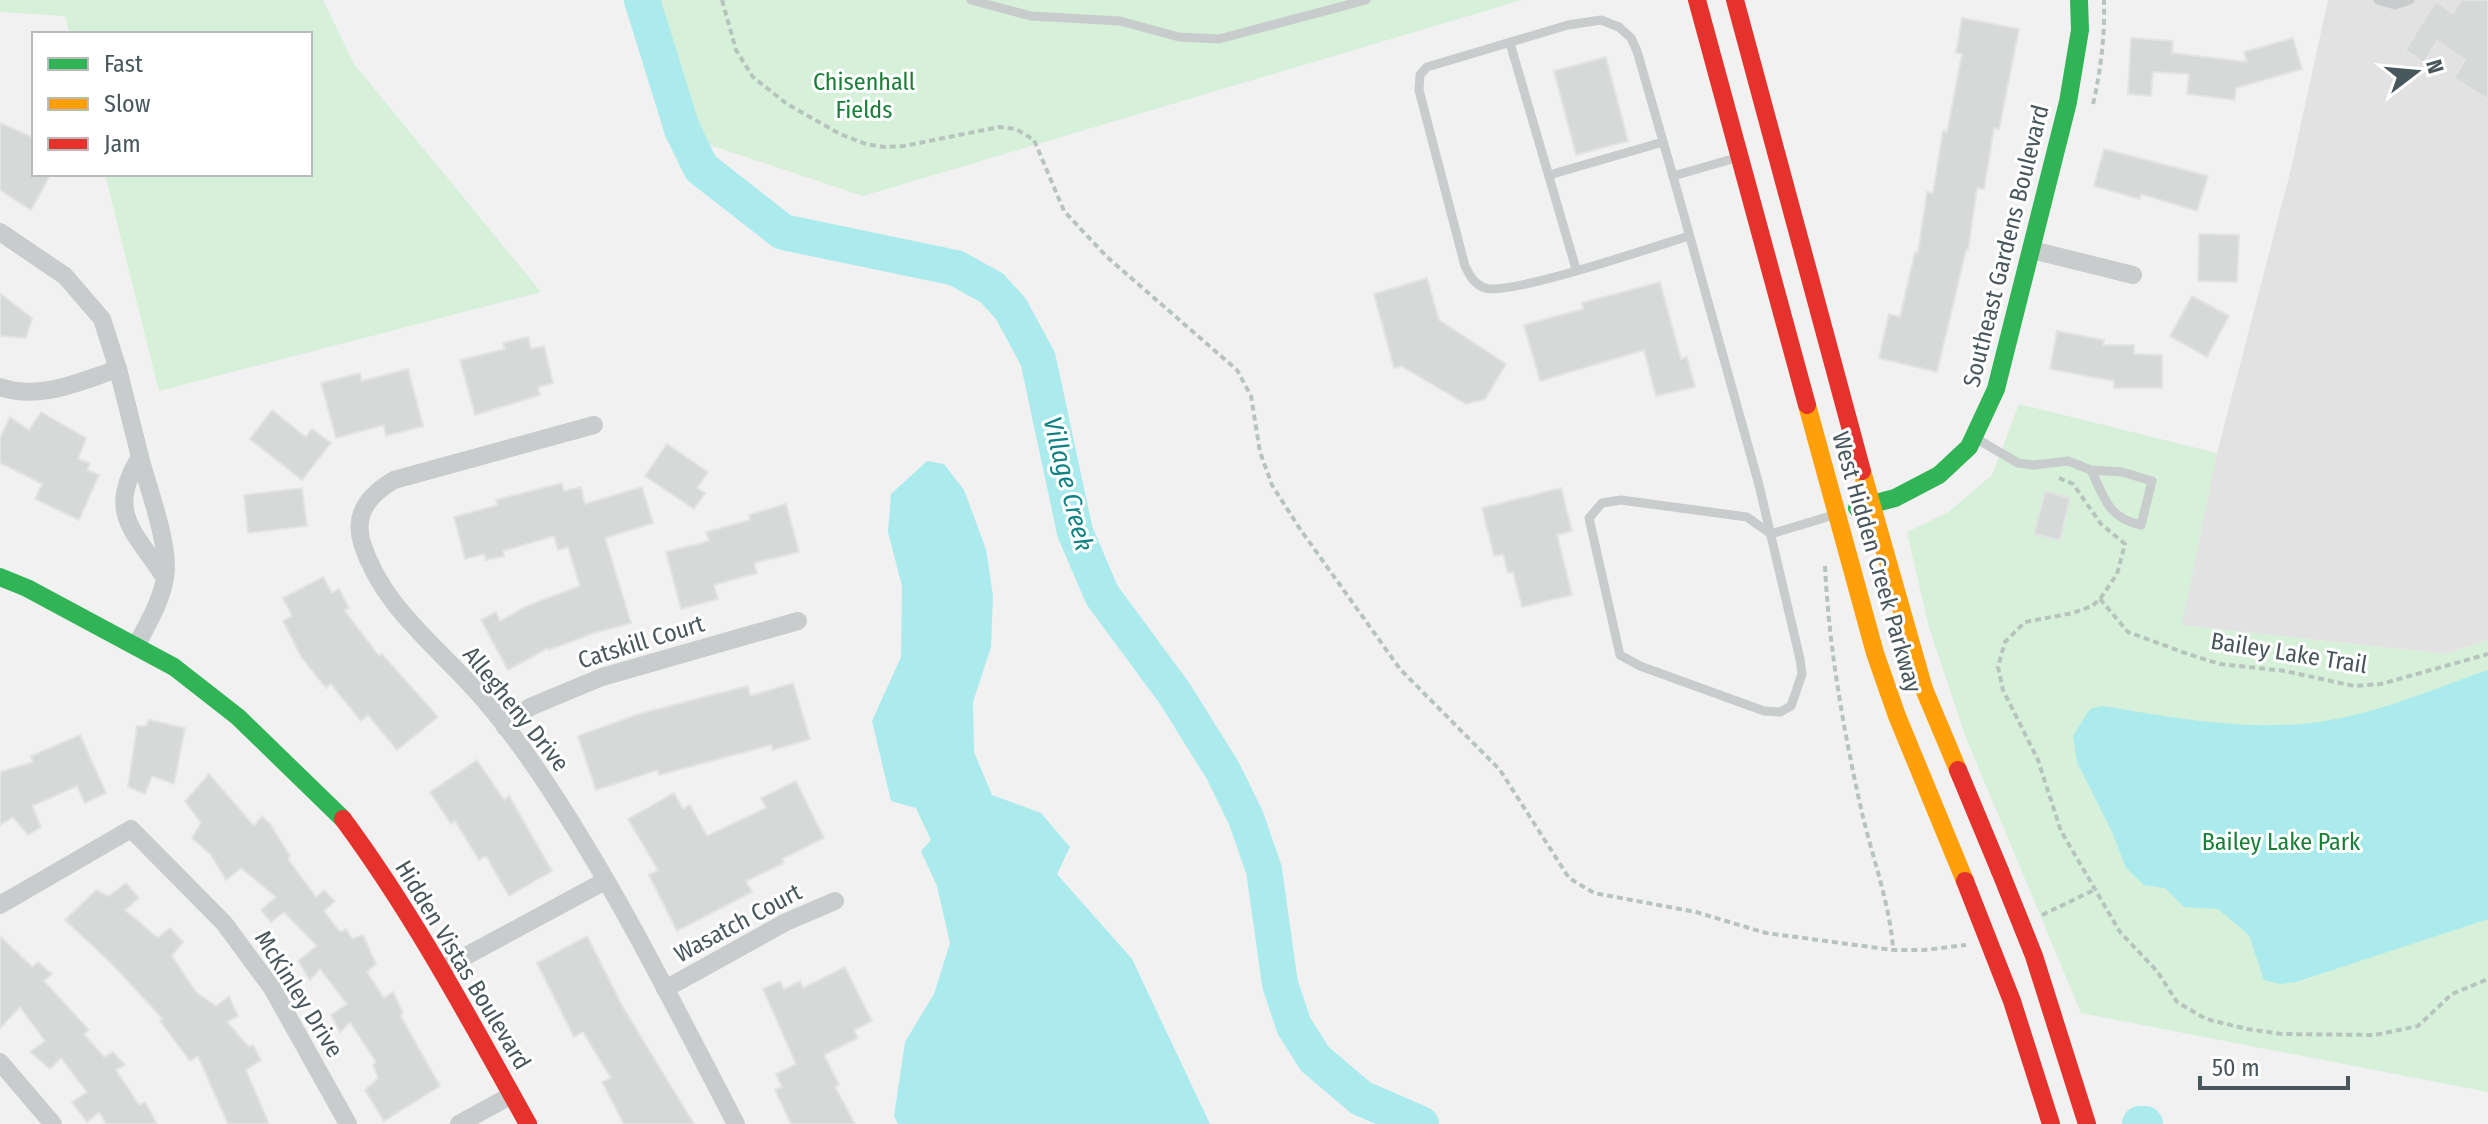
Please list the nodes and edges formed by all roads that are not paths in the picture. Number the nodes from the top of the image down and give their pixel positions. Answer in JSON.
{"nodes":[{"id":1,"x":971,"y":0,"type":"edge"},
{"id":2,"x":1366,"y":0,"type":"edge"},
{"id":3,"x":1697,"y":0,"type":"edge"},
{"id":4,"x":1735,"y":0,"type":"edge"},
{"id":5,"x":2079,"y":0,"type":"edge"},
{"id":6,"x":2378,"y":0,"type":"edge"},
{"id":7,"x":2410,"y":0,"type":"edge"},
{"id":8,"x":1510,"y":43,"type":"junction"},
{"id":9,"x":1663,"y":142,"type":"junction"},
{"id":10,"x":1740,"y":157,"type":"junction"},
{"id":11,"x":1549,"y":175,"type":"junction"},
{"id":12,"x":1673,"y":176,"type":"junction"},
{"id":13,"x":0,"y":232,"type":"edge"},
{"id":14,"x":1689,"y":236,"type":"junction"},
{"id":15,"x":2032,"y":250,"type":"junction"},
{"id":16,"x":1576,"y":269,"type":"junction"},
{"id":17,"x":2133,"y":275,"type":"dead end"},
{"id":18,"x":118,"y":369,"type":"junction"},
{"id":19,"x":0,"y":387,"type":"edge"},
{"id":20,"x":594,"y":425,"type":"dead end"},
{"id":21,"x":1974,"y":437,"type":"junction"},
{"id":22,"x":140,"y":457,"type":"junction"},
{"id":23,"x":2091,"y":470,"type":"junction"},
{"id":24,"x":1872,"y":504,"type":"junction"},
{"id":25,"x":1838,"y":514,"type":"junction"},
{"id":26,"x":1771,"y":534,"type":"junction"},
{"id":27,"x":0,"y":577,"type":"edge"},
{"id":28,"x":165,"y":578,"type":"junction"},
{"id":29,"x":798,"y":621,"type":"dead end"},
{"id":30,"x":136,"y":646,"type":"junction"},
{"id":31,"x":505,"y":727,"type":"junction"},
{"id":32,"x":605,"y":881,"type":"junction"},
{"id":33,"x":835,"y":901,"type":"dead end"},
{"id":34,"x":0,"y":905,"type":"edge"},
{"id":35,"x":442,"y":969,"type":"junction"},
{"id":36,"x":665,"y":989,"type":"junction"},
{"id":37,"x":0,"y":1062,"type":"edge"},
{"id":38,"x":512,"y":1095,"type":"junction"},
{"id":39,"x":53,"y":1124,"type":"edge"},
{"id":40,"x":348,"y":1124,"type":"edge"},
{"id":41,"x":459,"y":1124,"type":"edge"},
{"id":42,"x":528,"y":1124,"type":"edge"},
{"id":43,"x":736,"y":1124,"type":"edge"},
{"id":44,"x":2051,"y":1124,"type":"edge"},
{"id":45,"x":2087,"y":1124,"type":"edge"}],
"edges":[{"from":1,"to":2,"type":"lane"},
{"from":3,"to":10,"type":"main road","name":"West Hidden Creek Parkway"},
{"from":4,"to":24,"type":"main road","name":"West Hidden Creek Parkway"},
{"from":5,"to":15,"type":"main road","name":"Southeast Gardens Boulevard"},
{"from":6,"to":7,"type":"lane"},
{"from":8,"to":9,"type":"lane"},
{"from":8,"to":11,"type":"lane"},
{"from":8,"to":16,"type":"lane"},
{"from":9,"to":11,"type":"lane"},
{"from":9,"to":12,"type":"lane"},
{"from":10,"to":12,"type":"lane"},
{"from":10,"to":25,"type":"main road","name":"West Hidden Creek Parkway"},
{"from":11,"to":16,"type":"lane"},
{"from":12,"to":14,"type":"lane"},
{"from":13,"to":18,"type":"street"},
{"from":14,"to":16,"type":"lane"},
{"from":14,"to":26,"type":"lane"},
{"from":15,"to":17,"type":"street"},
{"from":15,"to":21,"type":"main road","name":"Southeast Gardens Boulevard"},
{"from":18,"to":19,"type":"street"},
{"from":18,"to":22,"type":"street"},
{"from":20,"to":31,"type":"street","name":"Allegheny Drive"},
{"from":21,"to":23,"type":"lane"},
{"from":21,"to":24,"type":"main road","name":"Southeast Gardens Boulevard"},
{"from":22,"to":28,"type":"street"},
{"from":22,"to":28,"type":"street"},
{"from":23,"to":23,"type":"lane"},
{"from":24,"to":25,"type":"main road","name":"Southeast Gardens Boulevard"},
{"from":24,"to":45,"type":"main road","name":"West Hidden Creek Parkway","bridge":true},
{"from":25,"to":26,"type":"lane"},
{"from":25,"to":44,"type":"main road","name":"West Hidden Creek Parkway","bridge":true},
{"from":26,"to":26,"type":"lane"},
{"from":27,"to":30,"type":"main road","name":"Hidden Vistas Boulevard"},
{"from":28,"to":30,"type":"street"},
{"from":29,"to":31,"type":"street","name":"Catskill Court"},
{"from":30,"to":35,"type":"main road","name":"Hidden Vistas Boulevard"},
{"from":31,"to":32,"type":"street","name":"Allegheny Drive"},
{"from":32,"to":35,"type":"street"},
{"from":32,"to":36,"type":"street","name":"Allegheny Drive"},
{"from":33,"to":36,"type":"street","name":"Wasatch Court"},
{"from":34,"to":40,"type":"street","name":"McKinley Drive"},
{"from":35,"to":38,"type":"main road","name":"Hidden Vistas Boulevard"},
{"from":36,"to":43,"type":"street","name":"Allegheny Drive"},
{"from":37,"to":39,"type":"street"},
{"from":38,"to":41,"type":"street"},
{"from":38,"to":42,"type":"main road","name":"Hidden Vistas Boulevard"}]}
